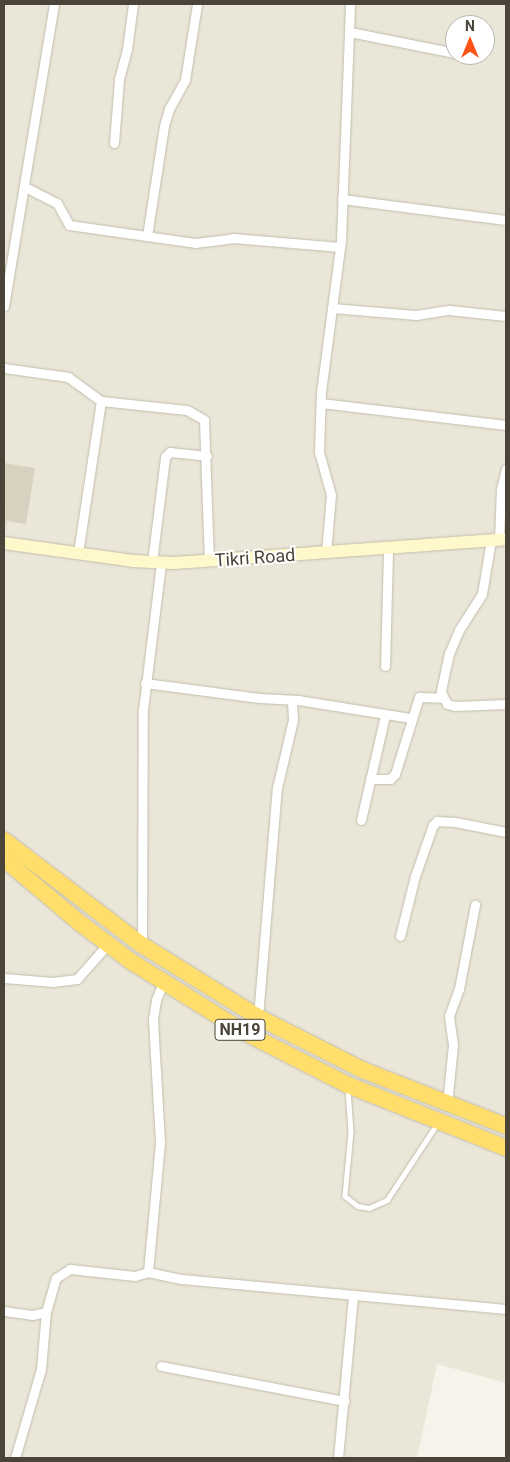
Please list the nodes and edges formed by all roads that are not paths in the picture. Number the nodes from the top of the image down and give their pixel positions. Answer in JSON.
{"nodes":[{"id":1,"x":54,"y":4,"type":"edge"},
{"id":2,"x":132,"y":4,"type":"edge"},
{"id":3,"x":197,"y":4,"type":"edge"},
{"id":4,"x":350,"y":4,"type":"edge"},
{"id":5,"x":350,"y":32,"type":"junction"},
{"id":6,"x":445,"y":51,"type":"edge"},
{"id":7,"x":114,"y":143,"type":"dead end"},
{"id":8,"x":25,"y":187,"type":"junction"},
{"id":9,"x":342,"y":199,"type":"junction"},
{"id":10,"x":506,"y":220,"type":"edge"},
{"id":11,"x":147,"y":236,"type":"junction"},
{"id":12,"x":340,"y":247,"type":"junction"},
{"id":13,"x":4,"y":306,"type":"edge"},
{"id":14,"x":332,"y":308,"type":"junction"},
{"id":15,"x":506,"y":316,"type":"edge"},
{"id":16,"x":4,"y":368,"type":"edge"},
{"id":17,"x":101,"y":401,"type":"junction"},
{"id":18,"x":321,"y":403,"type":"junction"},
{"id":19,"x":506,"y":426,"type":"edge"},
{"id":20,"x":206,"y":456,"type":"junction"},
{"id":21,"x":506,"y":469,"type":"edge"},
{"id":22,"x":499,"y":540,"type":"edge"},
{"id":23,"x":4,"y":543,"type":"edge"},
{"id":24,"x":388,"y":548,"type":"junction"},
{"id":25,"x":78,"y":553,"type":"junction"},
{"id":26,"x":326,"y":553,"type":"junction"},
{"id":27,"x":209,"y":560,"type":"junction"},
{"id":28,"x":156,"y":562,"type":"junction"},
{"id":29,"x":384,"y":666,"type":"dead end"},
{"id":30,"x":145,"y":683,"type":"junction"},
{"id":31,"x":442,"y":698,"type":"junction"},
{"id":32,"x":292,"y":700,"type":"junction"},
{"id":33,"x":506,"y":704,"type":"edge"},
{"id":34,"x":385,"y":716,"type":"junction"},
{"id":35,"x":410,"y":718,"type":"junction"},
{"id":36,"x":370,"y":779,"type":"junction"},
{"id":37,"x":361,"y":820,"type":"dead end"},
{"id":38,"x":506,"y":832,"type":"edge"},
{"id":39,"x":4,"y":840,"type":"edge"},
{"id":40,"x":4,"y":859,"type":"edge"},
{"id":41,"x":475,"y":905,"type":"dead end"},
{"id":42,"x":400,"y":936,"type":"dead end"},
{"id":43,"x":108,"y":944,"type":"junction"},
{"id":44,"x":142,"y":945,"type":"junction"},
{"id":45,"x":4,"y":978,"type":"edge"},
{"id":46,"x":163,"y":983,"type":"junction"},
{"id":47,"x":258,"y":1017,"type":"junction"},
{"id":48,"x":348,"y":1085,"type":"junction"},
{"id":49,"x":447,"y":1104,"type":"junction"},
{"id":50,"x":438,"y":1122,"type":"junction"},
{"id":51,"x":506,"y":1126,"type":"edge"},
{"id":52,"x":506,"y":1148,"type":"edge"},
{"id":53,"x":148,"y":1272,"type":"junction"},
{"id":54,"x":353,"y":1296,"type":"junction"},
{"id":55,"x":506,"y":1309,"type":"edge"},
{"id":56,"x":4,"y":1311,"type":"edge"},
{"id":57,"x":46,"y":1312,"type":"junction"},
{"id":58,"x":161,"y":1366,"type":"dead end"},
{"id":59,"x":345,"y":1401,"type":"junction"},
{"id":60,"x":15,"y":1458,"type":"edge"},
{"id":61,"x":338,"y":1458,"type":"edge"}],
"edges":[{"from":1,"to":8,"type":"street"},
{"from":2,"to":7,"type":"street"},
{"from":3,"to":11,"type":"street"},
{"from":4,"to":5,"type":"street"},
{"from":5,"to":6,"type":"street"},
{"from":5,"to":9,"type":"street"},
{"from":8,"to":11,"type":"street"},
{"from":8,"to":13,"type":"street"},
{"from":9,"to":10,"type":"street"},
{"from":9,"to":12,"type":"street"},
{"from":11,"to":12,"type":"street"},
{"from":12,"to":14,"type":"street"},
{"from":14,"to":15,"type":"street"},
{"from":14,"to":18,"type":"street"},
{"from":16,"to":17,"type":"street"},
{"from":17,"to":20,"type":"street"},
{"from":17,"to":25,"type":"street"},
{"from":18,"to":19,"type":"street"},
{"from":18,"to":26,"type":"street"},
{"from":20,"to":27,"type":"street"},
{"from":20,"to":28,"type":"street"},
{"from":21,"to":22,"type":"street"},
{"from":22,"to":24,"type":"street","name":"Tikri Road"},
{"from":22,"to":31,"type":"street"},
{"from":23,"to":25,"type":"street","name":"Tikri Road"},
{"from":24,"to":26,"type":"street","name":"Tikri Road"},
{"from":24,"to":29,"type":"street"},
{"from":25,"to":28,"type":"street","name":"Tikri Road"},
{"from":26,"to":27,"type":"street","name":"Tikri Road"},
{"from":27,"to":28,"type":"street","name":"Tikri Road"},
{"from":28,"to":30,"type":"street"},
{"from":30,"to":32,"type":"street"},
{"from":30,"to":44,"type":"street"},
{"from":31,"to":33,"type":"street"},
{"from":31,"to":35,"type":"street"},
{"from":32,"to":34,"type":"street"},
{"from":32,"to":47,"type":"street"},
{"from":34,"to":35,"type":"street"},
{"from":34,"to":36,"type":"street"},
{"from":35,"to":36,"type":"street"},
{"from":36,"to":37,"type":"street"},
{"from":38,"to":42,"type":"street"},
{"from":39,"to":44,"type":"highway","number":"NH19"},
{"from":40,"to":43,"type":"highway","number":"NH19"},
{"from":41,"to":49,"type":"street"},
{"from":43,"to":45,"type":"street"},
{"from":43,"to":46,"type":"highway","number":"NH19"},
{"from":44,"to":47,"type":"highway","number":"NH19"},
{"from":46,"to":48,"type":"highway","number":"NH19"},
{"from":46,"to":53,"type":"street"},
{"from":47,"to":49,"type":"highway","number":"NH19"},
{"from":48,"to":50,"type":"highway","number":"NH19"},
{"from":48,"to":50,"type":"lane"},
{"from":49,"to":51,"type":"highway","number":"NH19"},
{"from":50,"to":52,"type":"highway","number":"NH19"},
{"from":53,"to":54,"type":"street"},
{"from":53,"to":57,"type":"street"},
{"from":54,"to":55,"type":"street"},
{"from":54,"to":59,"type":"street"},
{"from":56,"to":57,"type":"street"},
{"from":57,"to":60,"type":"street"},
{"from":58,"to":59,"type":"street"},
{"from":59,"to":61,"type":"street"}]}
